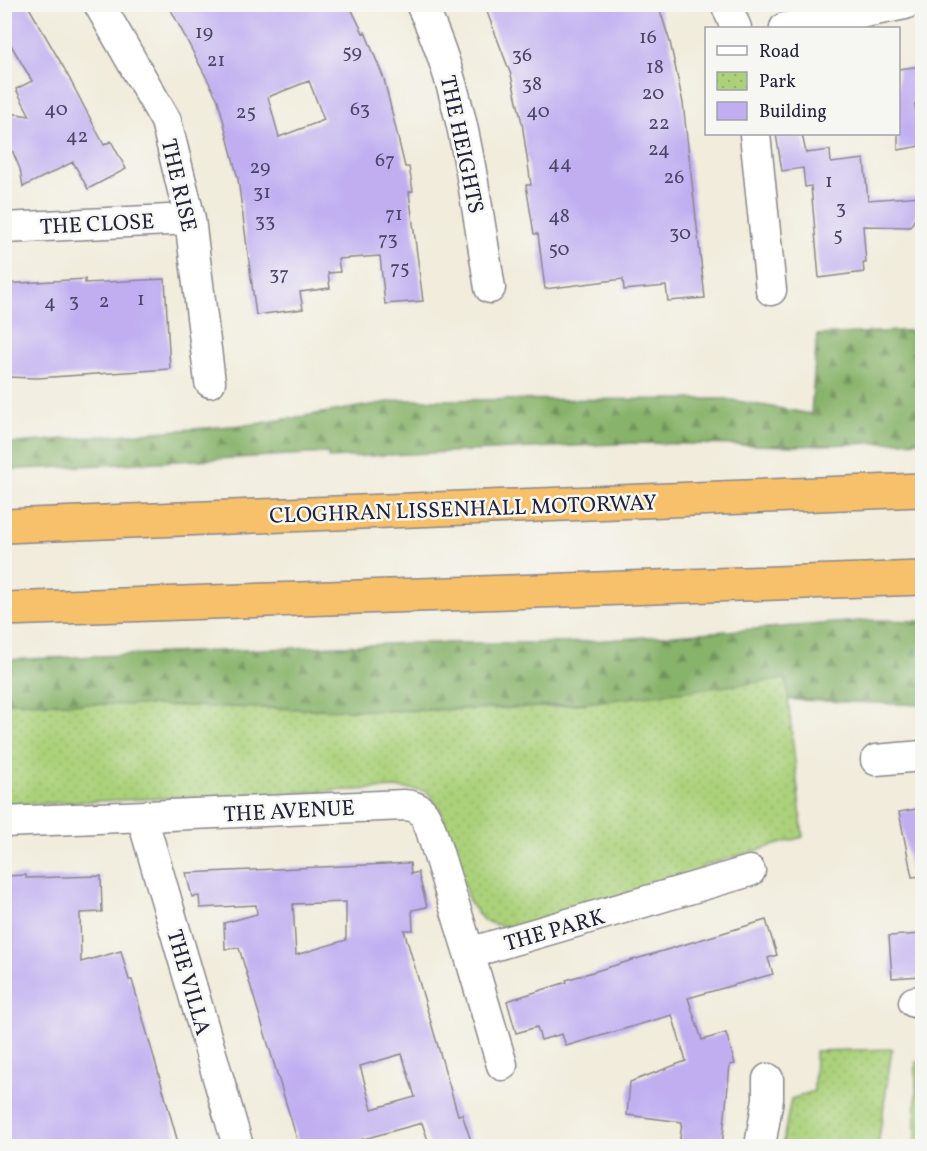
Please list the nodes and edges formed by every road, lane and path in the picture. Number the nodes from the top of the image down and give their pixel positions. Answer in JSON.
{"nodes":[{"id":1,"x":99,"y":4,"type":"edge"},
{"id":2,"x":421,"y":4,"type":"edge"},
{"id":3,"x":726,"y":4,"type":"edge"},
{"id":4,"x":905,"y":4,"type":"edge"},
{"id":5,"x":736,"y":27,"type":"edge"},
{"id":6,"x":790,"y":27,"type":"edge"},
{"id":7,"x":754,"y":135,"type":"edge"},
{"id":8,"x":190,"y":219,"type":"junction"},
{"id":9,"x":4,"y":228,"type":"edge"},
{"id":10,"x":490,"y":288,"type":"dead end"},
{"id":11,"x":771,"y":290,"type":"dead end"},
{"id":12,"x":210,"y":382,"type":"dead end"},
{"id":13,"x":922,"y":490,"type":"edge"},
{"id":14,"x":4,"y":526,"type":"edge"},
{"id":15,"x":922,"y":578,"type":"edge"},
{"id":16,"x":4,"y":609,"type":"edge"},
{"id":17,"x":922,"y":756,"type":"edge"},
{"id":18,"x":876,"y":760,"type":"dead end"},
{"id":19,"x":142,"y":817,"type":"junction"},
{"id":20,"x":4,"y":822,"type":"edge"},
{"id":21,"x":750,"y":871,"type":"dead end"},
{"id":22,"x":469,"y":953,"type":"junction"},
{"id":23,"x":502,"y":1065,"type":"dead end"},
{"id":24,"x":768,"y":1079,"type":"dead end"},
{"id":25,"x":238,"y":1146,"type":"edge"},
{"id":26,"x":760,"y":1146,"type":"edge"}],
"edges":[{"from":1,"to":8,"type":"street","name":"THE RISE"},
{"from":2,"to":10,"type":"street","name":"THE HEIGHTS"},
{"from":3,"to":5,"type":"street"},
{"from":4,"to":6,"type":"street"},
{"from":7,"to":11,"type":"street"},
{"from":8,"to":9,"type":"street","name":"THE CLOSE"},
{"from":8,"to":12,"type":"street","name":"THE RISE"},
{"from":13,"to":14,"type":"highway","name":"CLOGHRAN LISSENHALL MOTORWAY"},
{"from":15,"to":16,"type":"highway"},
{"from":17,"to":18,"type":"street"},
{"from":19,"to":20,"type":"street","name":"THE AVENUE"},
{"from":19,"to":22,"type":"street","name":"THE AVENUE"},
{"from":19,"to":25,"type":"street","name":"THE VILLA"},
{"from":21,"to":22,"type":"street","name":"THE PARK"},
{"from":22,"to":23,"type":"street"},
{"from":24,"to":26,"type":"street"}]}
